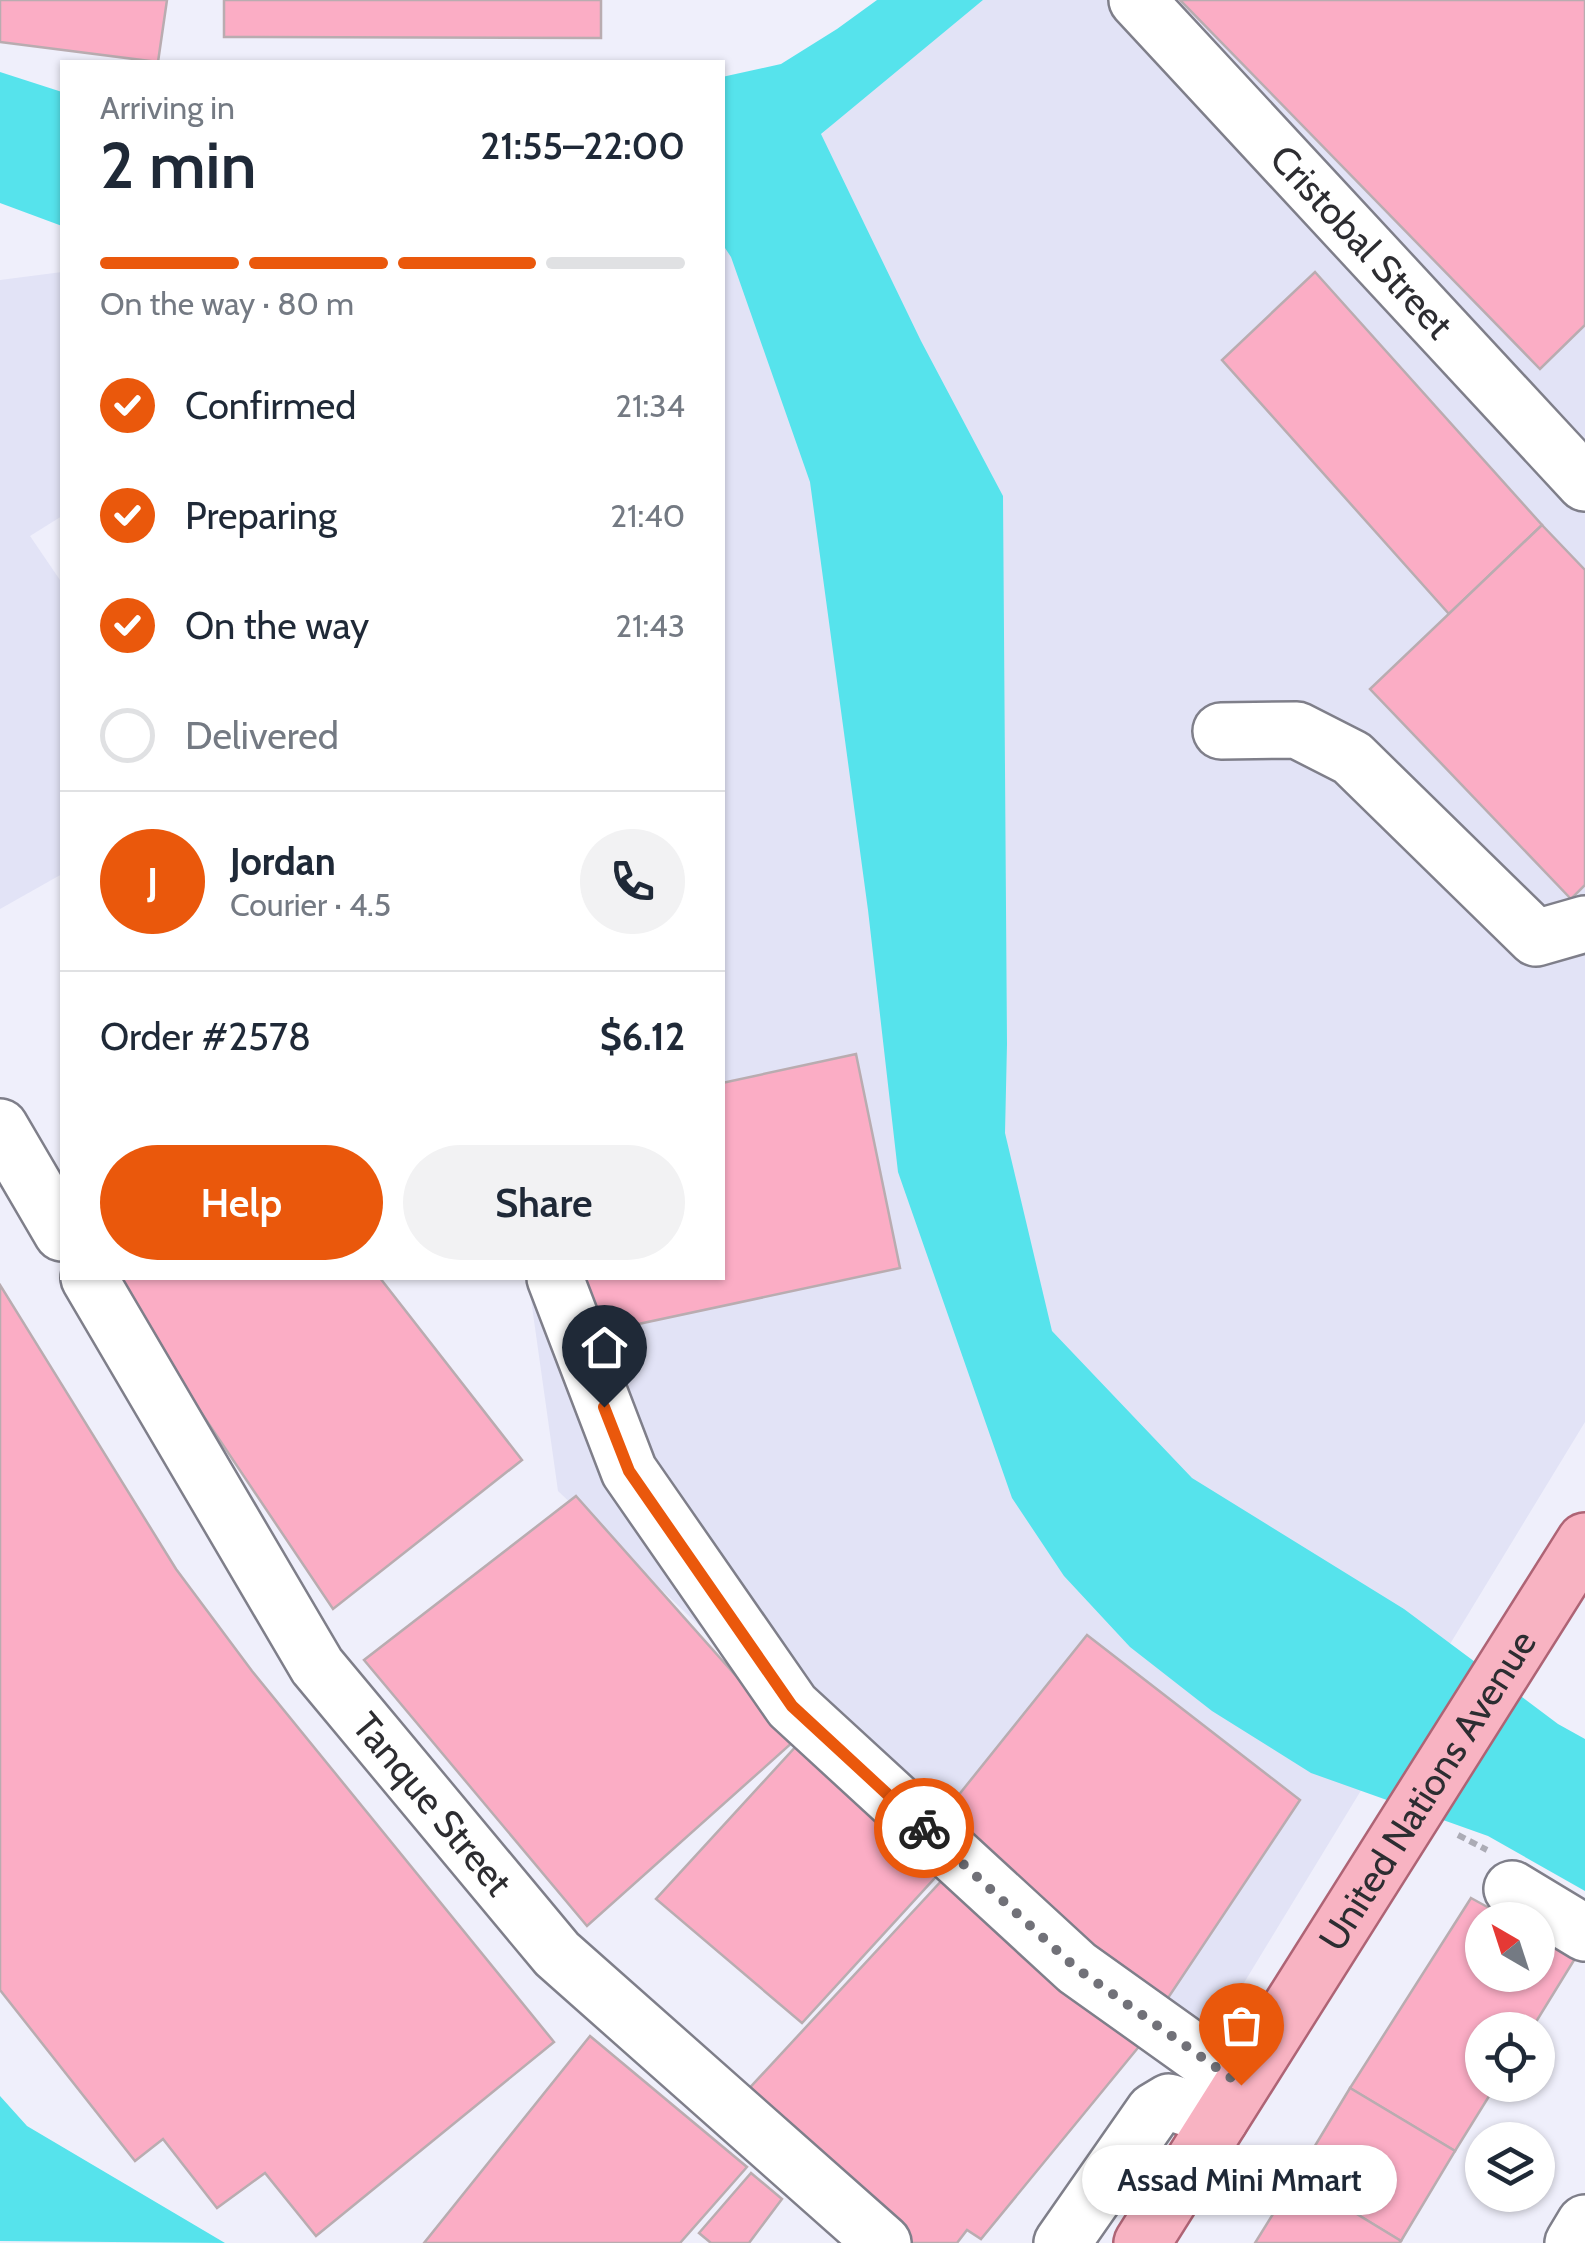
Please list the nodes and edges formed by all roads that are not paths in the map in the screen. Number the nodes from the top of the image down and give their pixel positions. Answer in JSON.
{"nodes":[{"id":1,"x":1136,"y":0,"type":"edge"},
{"id":2,"x":1585,"y":482,"type":"edge"},
{"id":3,"x":1222,"y":731,"type":"dead end"},
{"id":4,"x":1585,"y":924,"type":"edge"},
{"id":5,"x":0,"y":1126,"type":"edge"},
{"id":6,"x":60,"y":1230,"type":"edge"},
{"id":7,"x":90,"y":1280,"type":"edge"},
{"id":8,"x":556,"y":1280,"type":"edge"},
{"id":9,"x":1585,"y":1540,"type":"edge"},
{"id":10,"x":1512,"y":1889,"type":"dead end"},
{"id":11,"x":1585,"y":1933,"type":"edge"},
{"id":12,"x":1231,"y":2102,"type":"junction"},
{"id":13,"x":1585,"y":2223,"type":"edge"},
{"id":14,"x":883,"y":2243,"type":"edge"},
{"id":15,"x":1062,"y":2243,"type":"edge"},
{"id":16,"x":1142,"y":2243,"type":"edge"},
{"id":17,"x":1572,"y":2243,"type":"edge"}],
"edges":[{"from":1,"to":2,"type":"street","name":"Cristobal Street"},
{"from":3,"to":4,"type":"street"},
{"from":5,"to":6,"type":"street"},
{"from":7,"to":14,"type":"street","name":"Tanque Street"},
{"from":8,"to":12,"type":"street"},
{"from":9,"to":12,"type":"main road","name":"United Nations Avenue"},
{"from":10,"to":11,"type":"street"},
{"from":12,"to":15,"type":"street"},
{"from":12,"to":16,"type":"main road","name":"United Nations Avenue"},
{"from":13,"to":17,"type":"street"}]}
